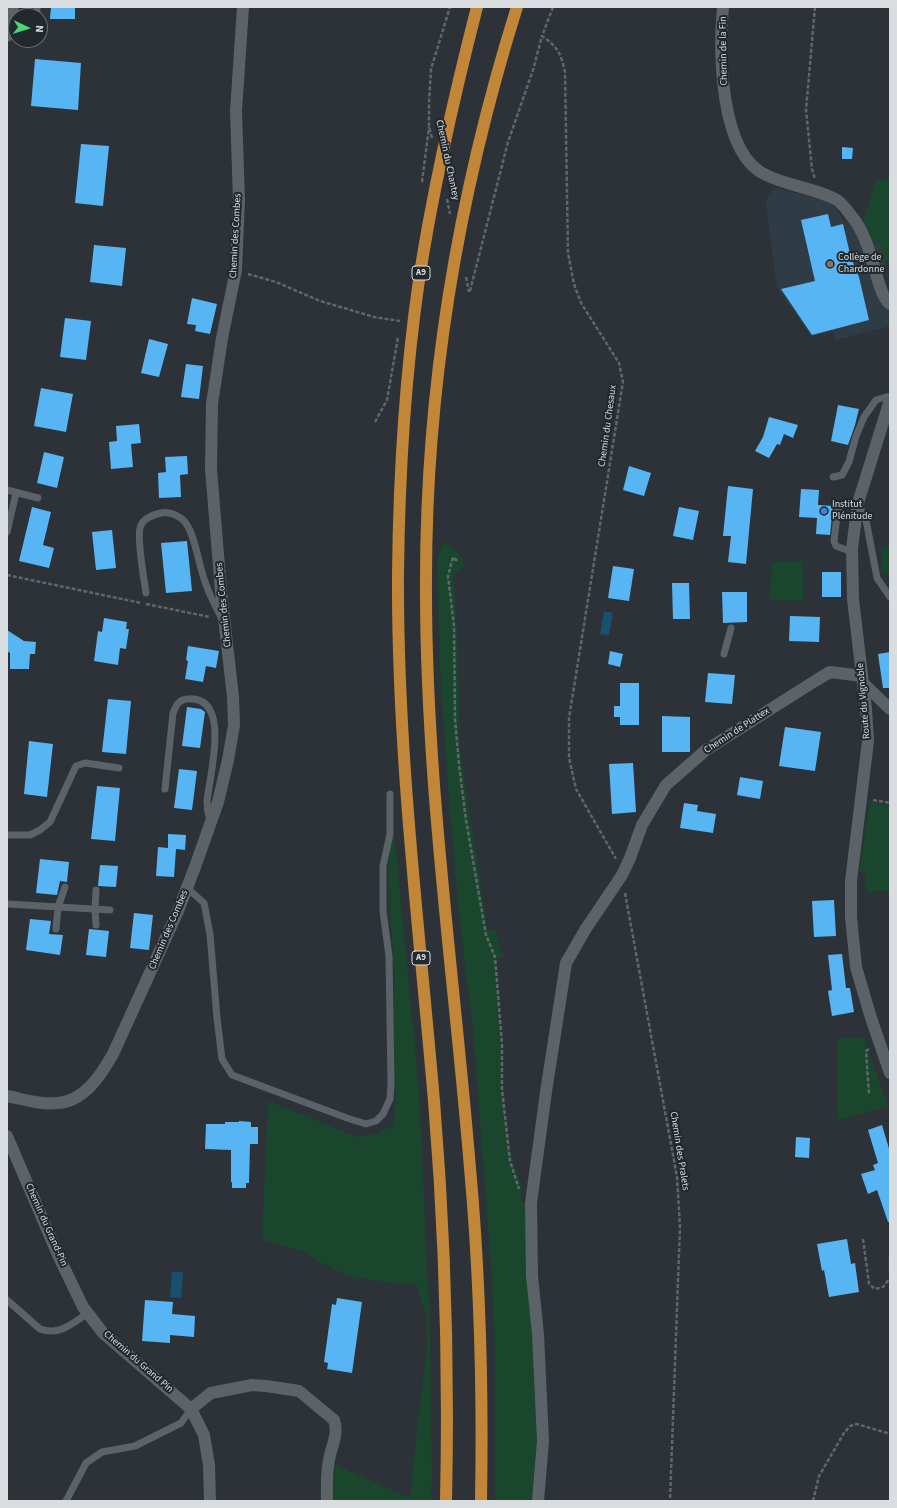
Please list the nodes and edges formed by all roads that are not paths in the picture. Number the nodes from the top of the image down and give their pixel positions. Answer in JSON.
{"nodes":[{"id":1,"x":13,"y":7,"type":"edge"},
{"id":2,"x":243,"y":7,"type":"edge"},
{"id":3,"x":477,"y":7,"type":"edge"},
{"id":4,"x":517,"y":7,"type":"edge"},
{"id":5,"x":723,"y":7,"type":"edge"},
{"id":6,"x":7,"y":36,"type":"edge"},
{"id":7,"x":890,"y":304,"type":"edge"},
{"id":8,"x":890,"y":396,"type":"edge"},
{"id":9,"x":890,"y":400,"type":"edge"},
{"id":10,"x":833,"y":477,"type":"dead end"},
{"id":11,"x":7,"y":490,"type":"edge"},
{"id":12,"x":16,"y":493,"type":"junction"},
{"id":13,"x":38,"y":498,"type":"dead end"},
{"id":14,"x":858,"y":503,"type":"junction"},
{"id":15,"x":838,"y":507,"type":"dead end"},
{"id":16,"x":7,"y":532,"type":"edge"},
{"id":17,"x":852,"y":552,"type":"junction"},
{"id":18,"x":146,"y":593,"type":"dead end"},
{"id":19,"x":890,"y":597,"type":"edge"},
{"id":20,"x":225,"y":624,"type":"junction"},
{"id":21,"x":731,"y":628,"type":"dead end"},
{"id":22,"x":724,"y":654,"type":"dead end"},
{"id":23,"x":862,"y":679,"type":"junction"},
{"id":24,"x":890,"y":709,"type":"edge"},
{"id":25,"x":119,"y":768,"type":"dead end"},
{"id":26,"x":165,"y":788,"type":"dead end"},
{"id":27,"x":390,"y":794,"type":"dead end"},
{"id":28,"x":211,"y":822,"type":"junction"},
{"id":29,"x":7,"y":835,"type":"edge"},
{"id":30,"x":65,"y":887,"type":"dead end"},
{"id":31,"x":187,"y":888,"type":"junction"},
{"id":32,"x":96,"y":890,"type":"dead end"},
{"id":33,"x":7,"y":904,"type":"edge"},
{"id":34,"x":58,"y":907,"type":"junction"},
{"id":35,"x":95,"y":909,"type":"junction"},
{"id":36,"x":110,"y":910,"type":"dead end"},
{"id":37,"x":96,"y":924,"type":"dead end"},
{"id":38,"x":56,"y":929,"type":"dead end"},
{"id":39,"x":887,"y":1058,"type":"edge"},
{"id":40,"x":890,"y":1073,"type":"edge"},
{"id":41,"x":7,"y":1096,"type":"edge"},
{"id":42,"x":7,"y":1136,"type":"edge"},
{"id":43,"x":7,"y":1300,"type":"edge"},
{"id":44,"x":88,"y":1313,"type":"junction"},
{"id":45,"x":191,"y":1409,"type":"junction"},
{"id":46,"x":66,"y":1501,"type":"edge"},
{"id":47,"x":210,"y":1501,"type":"edge"},
{"id":48,"x":328,"y":1501,"type":"edge"},
{"id":49,"x":446,"y":1501,"type":"edge"},
{"id":50,"x":481,"y":1501,"type":"edge"},
{"id":51,"x":538,"y":1501,"type":"edge"}],
"edges":[{"from":1,"to":6,"type":"street"},
{"from":2,"to":20,"type":"street","name":"Chemin des Combes"},
{"from":3,"to":49,"type":"highway","number":"A9"},
{"from":4,"to":50,"type":"highway"},
{"from":5,"to":7,"type":"street","name":"Chemin de la Fin"},
{"from":8,"to":10,"type":"lane"},
{"from":9,"to":14,"type":"street","name":"Route du Vignoble"},
{"from":11,"to":12,"type":"lane"},
{"from":12,"to":13,"type":"lane"},
{"from":12,"to":16,"type":"lane"},
{"from":14,"to":17,"type":"street","name":"Route du Vignoble"},
{"from":14,"to":19,"type":"lane"},
{"from":15,"to":17,"type":"lane"},
{"from":17,"to":23,"type":"street","name":"Route du Vignoble"},
{"from":18,"to":20,"type":"lane"},
{"from":20,"to":28,"type":"street","name":"Chemin des Combes"},
{"from":21,"to":22,"type":"lane"},
{"from":23,"to":24,"type":"street"},
{"from":23,"to":39,"type":"street","name":"Route du Vignoble"},
{"from":23,"to":51,"type":"street","name":"Chemin de Plattex"},
{"from":25,"to":29,"type":"lane"},
{"from":26,"to":28,"type":"lane"},
{"from":27,"to":31,"type":"lane"},
{"from":28,"to":31,"type":"street","name":"Chemin des Combes"},
{"from":30,"to":34,"type":"lane"},
{"from":31,"to":41,"type":"street","name":"Chemin des Combes"},
{"from":32,"to":35,"type":"lane"},
{"from":33,"to":34,"type":"lane"},
{"from":34,"to":35,"type":"lane"},
{"from":34,"to":38,"type":"lane"},
{"from":35,"to":36,"type":"lane"},
{"from":35,"to":37,"type":"lane"},
{"from":39,"to":40,"type":"street","name":"Route du Vignoble"},
{"from":42,"to":44,"type":"street","name":"Chemin du Grand-Pin"},
{"from":43,"to":44,"type":"lane"},
{"from":44,"to":45,"type":"street","name":"Chemin du Grand Pin"},
{"from":45,"to":46,"type":"lane"},
{"from":45,"to":47,"type":"street"},
{"from":45,"to":48,"type":"street"}]}
